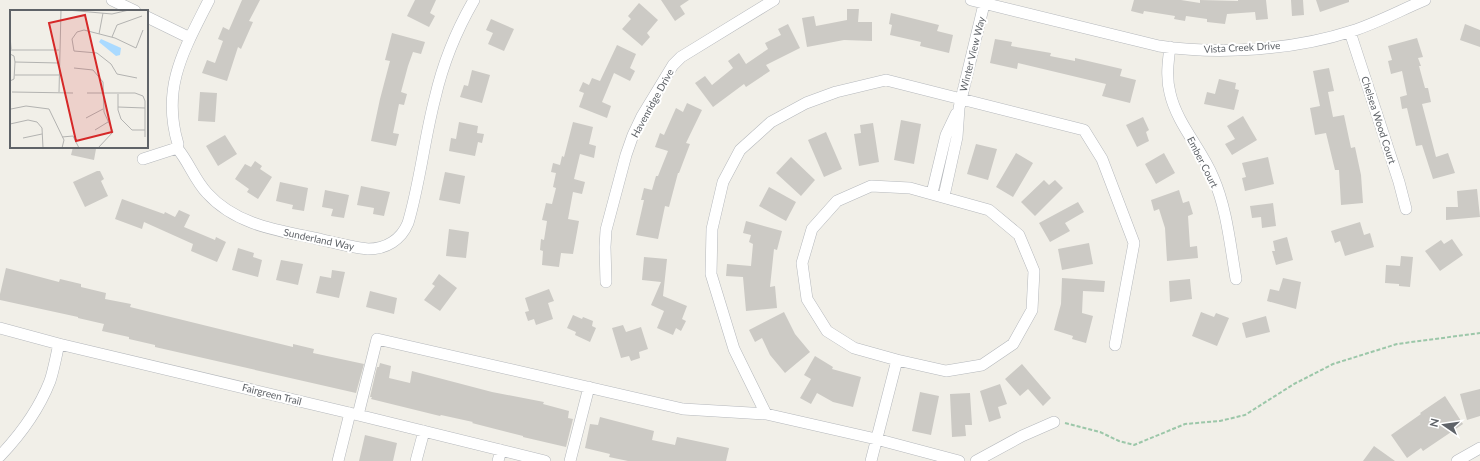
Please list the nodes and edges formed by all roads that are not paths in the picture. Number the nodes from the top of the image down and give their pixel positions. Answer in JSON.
{"nodes":[{"id":1,"x":112,"y":0,"type":"edge"},
{"id":2,"x":209,"y":0,"type":"edge"},
{"id":3,"x":474,"y":0,"type":"edge"},
{"id":4,"x":774,"y":0,"type":"edge"},
{"id":5,"x":971,"y":0,"type":"edge"},
{"id":6,"x":1425,"y":0,"type":"edge"},
{"id":7,"x":985,"y":2,"type":"edge"},
{"id":8,"x":133,"y":10,"type":"edge"},
{"id":9,"x":148,"y":17,"type":"edge"},
{"id":10,"x":1350,"y":32,"type":"junction"},
{"id":11,"x":190,"y":38,"type":"junction"},
{"id":12,"x":1170,"y":47,"type":"junction"},
{"id":13,"x":960,"y":103,"type":"junction"},
{"id":14,"x":177,"y":148,"type":"junction"},
{"id":15,"x":143,"y":159,"type":"dead end"},
{"id":16,"x":932,"y":193,"type":"junction"},
{"id":17,"x":944,"y":196,"type":"junction"},
{"id":18,"x":1406,"y":208,"type":"dead end"},
{"id":19,"x":1236,"y":279,"type":"dead end"},
{"id":20,"x":606,"y":282,"type":"dead end"},
{"id":21,"x":0,"y":328,"type":"edge"},
{"id":22,"x":59,"y":344,"type":"junction"},
{"id":23,"x":1115,"y":345,"type":"dead end"},
{"id":24,"x":897,"y":360,"type":"junction"},
{"id":25,"x":589,"y":387,"type":"junction"},
{"id":26,"x":354,"y":414,"type":"junction"},
{"id":27,"x":766,"y":414,"type":"junction"},
{"id":28,"x":1054,"y":422,"type":"road end"},
{"id":29,"x":424,"y":431,"type":"junction"},
{"id":30,"x":876,"y":439,"type":"junction"},
{"id":31,"x":1480,"y":448,"type":"edge"},
{"id":32,"x":0,"y":456,"type":"edge"},
{"id":33,"x":499,"y":456,"type":"edge"},
{"id":34,"x":338,"y":461,"type":"edge"},
{"id":35,"x":416,"y":461,"type":"edge"},
{"id":36,"x":545,"y":461,"type":"edge"},
{"id":37,"x":570,"y":461,"type":"edge"},
{"id":38,"x":871,"y":461,"type":"edge"},
{"id":39,"x":959,"y":461,"type":"edge"},
{"id":40,"x":976,"y":461,"type":"edge"},
{"id":41,"x":1457,"y":461,"type":"edge"}],
"edges":[{"from":1,"to":8,"type":"street"},
{"from":2,"to":11,"type":"street","name":"Sunderland Way"},
{"from":3,"to":14,"type":"street","name":"Sunderland Way"},
{"from":4,"to":20,"type":"street","name":"Havenridge Drive"},
{"from":5,"to":7,"type":"street"},
{"from":6,"to":10,"type":"street","name":"Vista Creek Drive"},
{"from":7,"to":12,"type":"street","name":"Vista Creek Drive"},
{"from":7,"to":13,"type":"street","name":"Winter View Way"},
{"from":9,"to":11,"type":"street"},
{"from":10,"to":12,"type":"street","name":"Vista Creek Drive"},
{"from":10,"to":18,"type":"street","name":"Chelsea Wood Court"},
{"from":11,"to":14,"type":"street","name":"Sunderland Way"},
{"from":12,"to":19,"type":"street","name":"Ember Court"},
{"from":13,"to":16,"type":"street","name":"Winter View Way"},
{"from":13,"to":17,"type":"street","name":"Winter View Way"},
{"from":13,"to":23,"type":"street"},
{"from":13,"to":27,"type":"street"},
{"from":14,"to":15,"type":"street"},
{"from":16,"to":17,"type":"street"},
{"from":16,"to":24,"type":"street"},
{"from":17,"to":24,"type":"street"},
{"from":21,"to":22,"type":"street","name":"Fairgreen Trail"},
{"from":22,"to":26,"type":"street","name":"Fairgreen Trail"},
{"from":22,"to":32,"type":"street"},
{"from":24,"to":30,"type":"street"},
{"from":25,"to":26,"type":"street"},
{"from":25,"to":27,"type":"street"},
{"from":25,"to":37,"type":"street"},
{"from":26,"to":29,"type":"street","name":"Fairgreen Trail"},
{"from":26,"to":34,"type":"street"},
{"from":27,"to":30,"type":"street"},
{"from":28,"to":40,"type":"street"},
{"from":29,"to":33,"type":"street","name":"Fairgreen Trail"},
{"from":29,"to":35,"type":"street"},
{"from":30,"to":38,"type":"street"},
{"from":30,"to":39,"type":"street"},
{"from":31,"to":41,"type":"street"},
{"from":33,"to":36,"type":"street","name":"Fairgreen Trail"}]}
